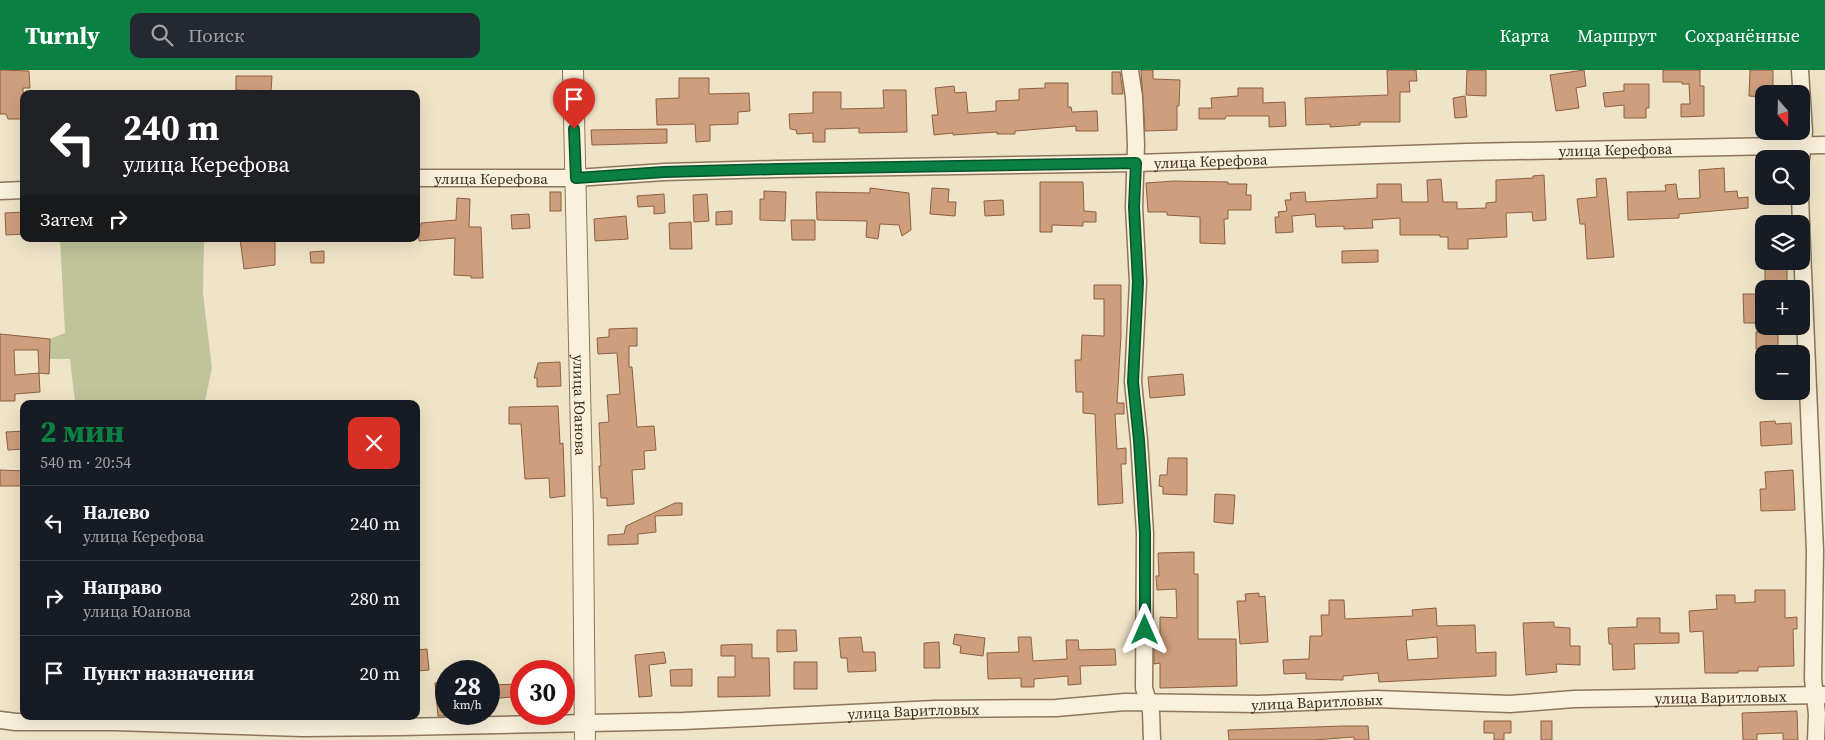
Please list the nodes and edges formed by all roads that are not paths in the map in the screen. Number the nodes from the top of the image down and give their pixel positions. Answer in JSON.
{"nodes":[{"id":1,"x":573,"y":70,"type":"edge"},
{"id":2,"x":1130,"y":70,"type":"edge"},
{"id":3,"x":1800,"y":70,"type":"edge"},
{"id":4,"x":1825,"y":145,"type":"edge"},
{"id":5,"x":1802,"y":150,"type":"edge"},
{"id":6,"x":1810,"y":150,"type":"edge"},
{"id":7,"x":1755,"y":153,"type":"edge"},
{"id":8,"x":1136,"y":163,"type":"junction"},
{"id":9,"x":420,"y":178,"type":"edge"},
{"id":10,"x":576,"y":178,"type":"junction"},
{"id":11,"x":20,"y":190,"type":"edge"},
{"id":12,"x":0,"y":191,"type":"edge"},
{"id":13,"x":1803,"y":270,"type":"edge"},
{"id":14,"x":1820,"y":695,"type":"edge"},
{"id":15,"x":1148,"y":702,"type":"junction"},
{"id":16,"x":0,"y":720,"type":"edge"},
{"id":17,"x":585,"y":732,"type":"edge"},
{"id":18,"x":1152,"y":740,"type":"edge"},
{"id":19,"x":1816,"y":740,"type":"edge"}],
"edges":[{"from":1,"to":10,"type":"street","name":"улица Юанова"},
{"from":2,"to":8,"type":"street"},
{"from":3,"to":5,"type":"street"},
{"from":4,"to":6,"type":"street","name":"улица Керефова"},
{"from":7,"to":8,"type":"street","name":"улица Керефова"},
{"from":8,"to":10,"type":"street","name":"улица Керефова"},
{"from":8,"to":15,"type":"street"},
{"from":9,"to":10,"type":"street","name":"улица Керефова"},
{"from":10,"to":17,"type":"street","name":"улица Юанова"},
{"from":11,"to":12,"type":"street"},
{"from":13,"to":14,"type":"street"},
{"from":14,"to":15,"type":"street","name":"улица Варитловых"},
{"from":14,"to":19,"type":"street"},
{"from":15,"to":17,"type":"street","name":"улица Варитловых"},
{"from":15,"to":18,"type":"street"},
{"from":16,"to":17,"type":"street","name":"улица Варитловых"}]}
